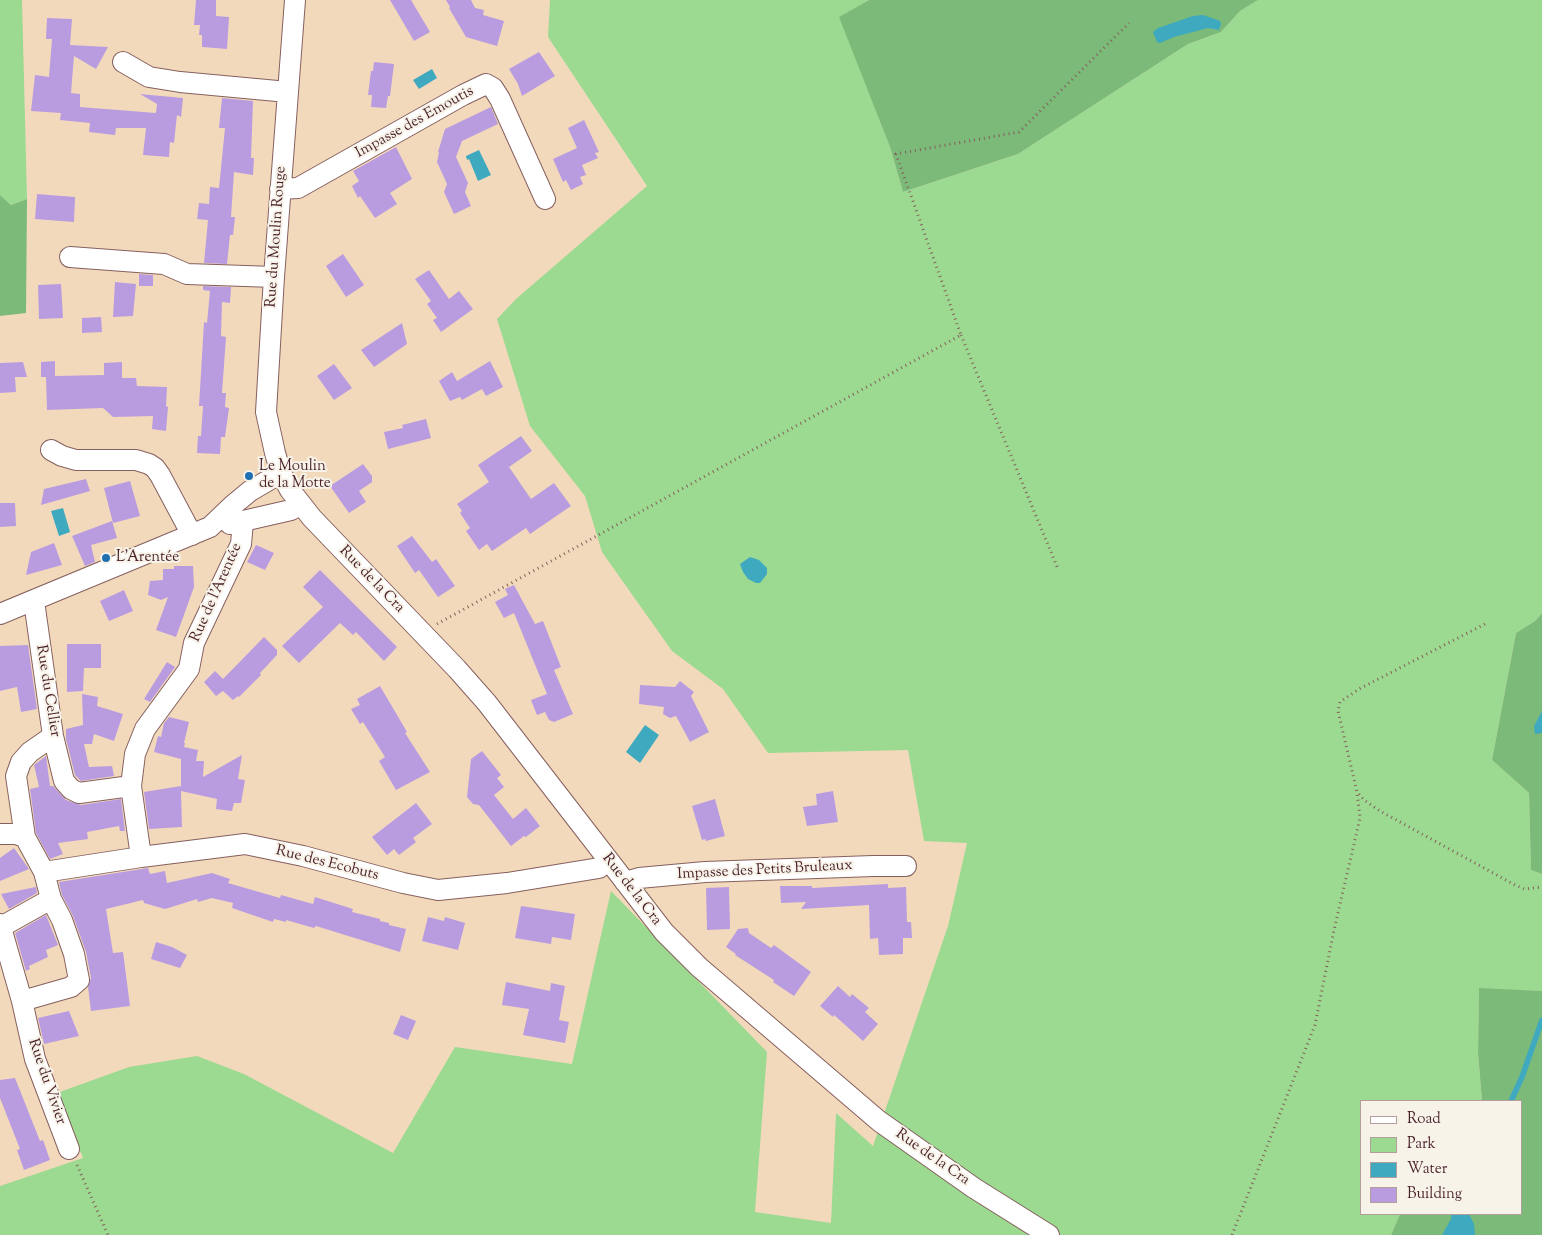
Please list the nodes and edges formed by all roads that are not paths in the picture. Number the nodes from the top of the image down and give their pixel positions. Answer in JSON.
{"nodes":[{"id":1,"x":295,"y":0,"type":"edge"},
{"id":2,"x":123,"y":62,"type":"dead end"},
{"id":3,"x":288,"y":92,"type":"junction"},
{"id":4,"x":280,"y":189,"type":"junction"},
{"id":5,"x":545,"y":199,"type":"dead end"},
{"id":6,"x":70,"y":257,"type":"dead end"},
{"id":7,"x":274,"y":277,"type":"junction"},
{"id":8,"x":51,"y":450,"type":"dead end"},
{"id":9,"x":281,"y":473,"type":"junction"},
{"id":10,"x":300,"y":505,"type":"junction"},
{"id":11,"x":243,"y":522,"type":"junction"},
{"id":12,"x":210,"y":527,"type":"junction"},
{"id":13,"x":192,"y":535,"type":"junction"},
{"id":14,"x":34,"y":601,"type":"junction"},
{"id":15,"x":0,"y":614,"type":"edge"},
{"id":16,"x":53,"y":736,"type":"junction"},
{"id":17,"x":131,"y":786,"type":"junction"},
{"id":18,"x":0,"y":834,"type":"edge"},
{"id":19,"x":25,"y":837,"type":"junction"},
{"id":20,"x":141,"y":856,"type":"junction"},
{"id":21,"x":607,"y":860,"type":"junction"},
{"id":22,"x":906,"y":866,"type":"dead end"},
{"id":23,"x":44,"y":872,"type":"junction"},
{"id":24,"x":625,"y":882,"type":"junction"},
{"id":25,"x":51,"y":900,"type":"junction"},
{"id":26,"x":1,"y":925,"type":"edge"},
{"id":27,"x":22,"y":1001,"type":"junction"},
{"id":28,"x":70,"y":1149,"type":"road end"},
{"id":29,"x":1049,"y":1235,"type":"edge"}],
"edges":[{"from":1,"to":3,"type":"street","name":"Rue du Moulin Rouge"},
{"from":2,"to":3,"type":"street"},
{"from":3,"to":4,"type":"street","name":"Rue du Moulin Rouge"},
{"from":4,"to":5,"type":"street","name":"Impasse des Emoutis"},
{"from":4,"to":7,"type":"street","name":"Rue du Moulin Rouge"},
{"from":6,"to":7,"type":"street"},
{"from":7,"to":9,"type":"street","name":"Rue du Moulin Rouge"},
{"from":8,"to":13,"type":"street"},
{"from":9,"to":10,"type":"street","name":"Rue de la Cra"},
{"from":9,"to":12,"type":"street"},
{"from":10,"to":11,"type":"street","name":"Rue de l'Arentée"},
{"from":10,"to":21,"type":"street","name":"Rue de la Cra"},
{"from":11,"to":12,"type":"street"},
{"from":11,"to":17,"type":"street","name":"Rue de l'Arentée"},
{"from":12,"to":13,"type":"street"},
{"from":13,"to":14,"type":"street"},
{"from":14,"to":15,"type":"street"},
{"from":14,"to":16,"type":"street","name":"Rue du Cellier"},
{"from":16,"to":17,"type":"street","name":"Rue du Cellier"},
{"from":16,"to":19,"type":"street"},
{"from":17,"to":20,"type":"street","name":"Rue de l'Arentée"},
{"from":18,"to":19,"type":"street"},
{"from":19,"to":23,"type":"street"},
{"from":20,"to":21,"type":"street","name":"Rue des Ecobuts"},
{"from":20,"to":23,"type":"street","name":"Rue des Ecobuts"},
{"from":21,"to":24,"type":"street","name":"Rue de la Cra"},
{"from":22,"to":24,"type":"street","name":"Impasse des Petits Bruleaux"},
{"from":23,"to":25,"type":"street"},
{"from":24,"to":29,"type":"street","name":"Rue de la Cra"},
{"from":25,"to":26,"type":"street"},
{"from":25,"to":27,"type":"street"},
{"from":26,"to":27,"type":"street","name":"Rue du Vivier"},
{"from":27,"to":28,"type":"street","name":"Rue du Vivier"}]}
